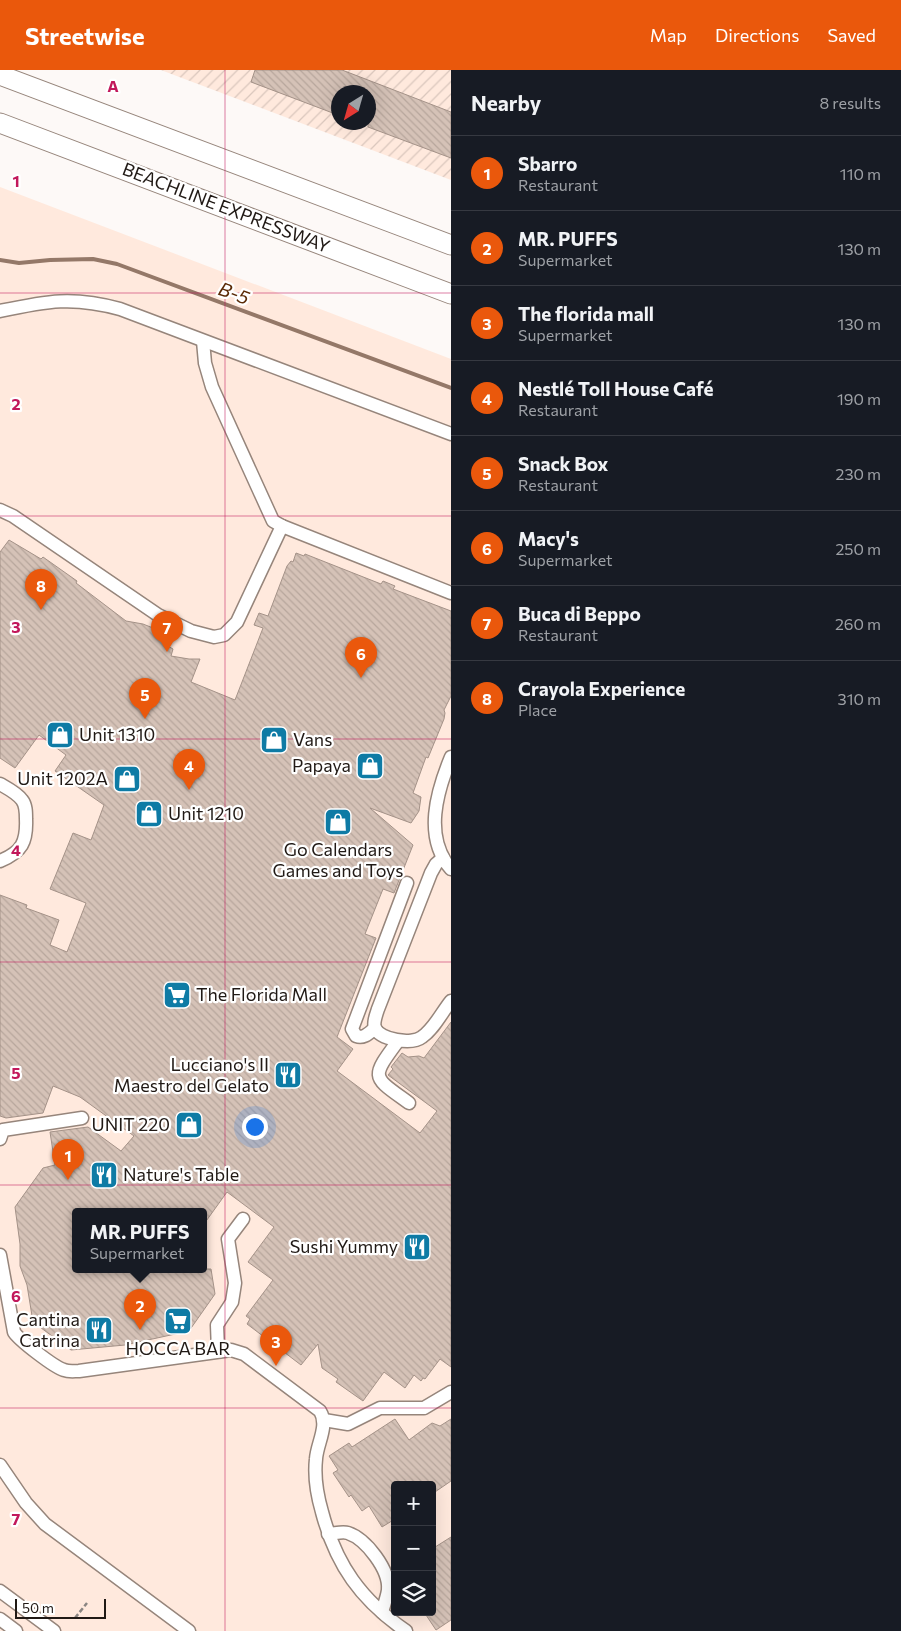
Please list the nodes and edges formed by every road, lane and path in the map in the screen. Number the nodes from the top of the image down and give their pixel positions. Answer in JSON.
{"nodes":[{"id":1,"x":0,"y":75,"type":"edge"},
{"id":2,"x":0,"y":123,"type":"edge"},
{"id":3,"x":451,"y":245,"type":"edge"},
{"id":4,"x":451,"y":294,"type":"edge"},
{"id":5,"x":0,"y":311,"type":"edge"},
{"id":6,"x":203,"y":341,"type":"junction"},
{"id":7,"x":451,"y":434,"type":"edge"},
{"id":8,"x":1,"y":512,"type":"edge"},
{"id":9,"x":282,"y":526,"type":"junction"},
{"id":10,"x":451,"y":593,"type":"edge"},
{"id":11,"x":451,"y":757,"type":"edge"},
{"id":12,"x":0,"y":784,"type":"edge"},
{"id":13,"x":443,"y":858,"type":"junction"},
{"id":14,"x":0,"y":861,"type":"edge"},
{"id":15,"x":451,"y":869,"type":"edge"},
{"id":16,"x":407,"y":883,"type":"dead end"},
{"id":17,"x":395,"y":914,"type":"junction"},
{"id":18,"x":412,"y":920,"type":"junction"},
{"id":19,"x":370,"y":979,"type":"junction"},
{"id":20,"x":387,"y":986,"type":"junction"},
{"id":21,"x":451,"y":1000,"type":"edge"},
{"id":22,"x":375,"y":1028,"type":"junction"},
{"id":23,"x":398,"y":1041,"type":"junction"},
{"id":24,"x":409,"y":1103,"type":"dead end"},
{"id":25,"x":82,"y":1118,"type":"dead end"},
{"id":26,"x":0,"y":1139,"type":"edge"},
{"id":27,"x":243,"y":1219,"type":"dead end"},
{"id":28,"x":0,"y":1255,"type":"edge"},
{"id":29,"x":218,"y":1351,"type":"junction"},
{"id":30,"x":451,"y":1392,"type":"edge"},
{"id":31,"x":324,"y":1420,"type":"junction"},
{"id":32,"x":0,"y":1465,"type":"edge"},
{"id":33,"x":328,"y":1534,"type":"junction"},
{"id":34,"x":0,"y":1591,"type":"edge"},
{"id":35,"x":87,"y":1603,"type":"dead end"},
{"id":36,"x":382,"y":1612,"type":"junction"},
{"id":37,"x":75,"y":1618,"type":"dead end"},
{"id":38,"x":0,"y":1619,"type":"edge"},
{"id":39,"x":16,"y":1631,"type":"edge"},
{"id":40,"x":54,"y":1631,"type":"edge"},
{"id":41,"x":189,"y":1631,"type":"edge"},
{"id":42,"x":406,"y":1631,"type":"edge"}],
"edges":[{"from":1,"to":3,"type":"highway"},
{"from":2,"to":4,"type":"highway","name":"BEACHLINE EXPRESSWAY"},
{"from":5,"to":6,"type":"street"},
{"from":6,"to":7,"type":"street"},
{"from":6,"to":9,"type":"street"},
{"from":8,"to":9,"type":"street"},
{"from":9,"to":10,"type":"street"},
{"from":11,"to":13,"type":"street"},
{"from":12,"to":14,"type":"street"},
{"from":13,"to":15,"type":"street"},
{"from":13,"to":18,"type":"street"},
{"from":16,"to":17,"type":"street"},
{"from":17,"to":18,"type":"street"},
{"from":17,"to":19,"type":"street"},
{"from":18,"to":20,"type":"street"},
{"from":19,"to":20,"type":"street"},
{"from":19,"to":22,"type":"street"},
{"from":20,"to":22,"type":"street"},
{"from":21,"to":23,"type":"street"},
{"from":22,"to":23,"type":"street"},
{"from":23,"to":24,"type":"street"},
{"from":25,"to":26,"type":"street"},
{"from":27,"to":29,"type":"street"},
{"from":28,"to":29,"type":"street"},
{"from":29,"to":31,"type":"street"},
{"from":30,"to":31,"type":"street"},
{"from":31,"to":33,"type":"street"},
{"from":32,"to":41,"type":"street"},
{"from":33,"to":36,"type":"street"},
{"from":33,"to":36,"type":"street"},
{"from":34,"to":40,"type":"street"},
{"from":35,"to":37,"type":"path"},
{"from":36,"to":42,"type":"street"},
{"from":38,"to":39,"type":"street"}]}
